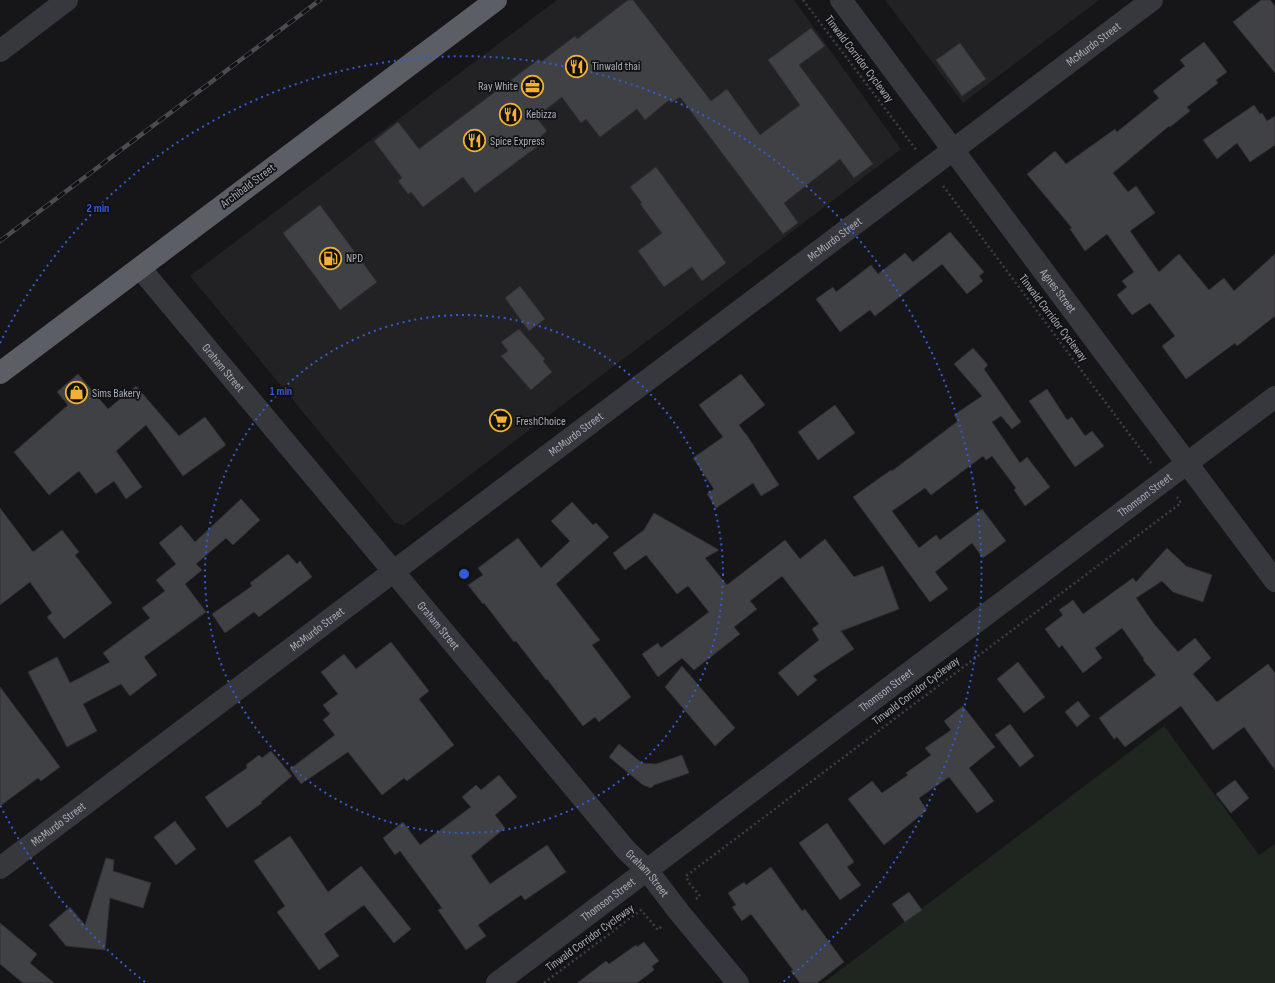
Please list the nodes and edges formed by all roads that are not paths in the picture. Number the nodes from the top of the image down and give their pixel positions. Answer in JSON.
{"nodes":[{"id":1,"x":67,"y":0,"type":"edge"},
{"id":2,"x":496,"y":0,"type":"edge"},
{"id":3,"x":841,"y":0,"type":"edge"},
{"id":4,"x":1152,"y":0,"type":"edge"},
{"id":5,"x":0,"y":51,"type":"edge"},
{"id":6,"x":952,"y":150,"type":"junction"},
{"id":7,"x":140,"y":268,"type":"junction"},
{"id":8,"x":0,"y":373,"type":"edge"},
{"id":9,"x":1275,"y":397,"type":"edge"},
{"id":10,"x":1188,"y":463,"type":"junction"},
{"id":11,"x":394,"y":571,"type":"junction"},
{"id":12,"x":1275,"y":581,"type":"edge"},
{"id":13,"x":0,"y":868,"type":"edge"},
{"id":14,"x":647,"y":870,"type":"junction"},
{"id":15,"x":497,"y":983,"type":"edge"},
{"id":16,"x":738,"y":983,"type":"edge"}],
"edges":[{"from":1,"to":5,"type":"street"},
{"from":2,"to":7,"type":"highway","name":"Archibald Street"},
{"from":3,"to":6,"type":"street","name":"Agnes Street"},
{"from":4,"to":6,"type":"street","name":"McMurdo Street"},
{"from":6,"to":10,"type":"street","name":"Agnes Street"},
{"from":6,"to":11,"type":"street","name":"McMurdo Street"},
{"from":7,"to":8,"type":"highway","name":"Archibald Street"},
{"from":7,"to":11,"type":"street","name":"Graham Street"},
{"from":9,"to":10,"type":"street","name":"Thomson Street"},
{"from":10,"to":12,"type":"street","name":"Agnes Street"},
{"from":10,"to":14,"type":"street","name":"Thomson Street"},
{"from":11,"to":13,"type":"street","name":"McMurdo Street"},
{"from":11,"to":14,"type":"street","name":"Graham Street"},
{"from":14,"to":15,"type":"street","name":"Thomson Street"},
{"from":14,"to":16,"type":"street","name":"Graham Street"}]}
